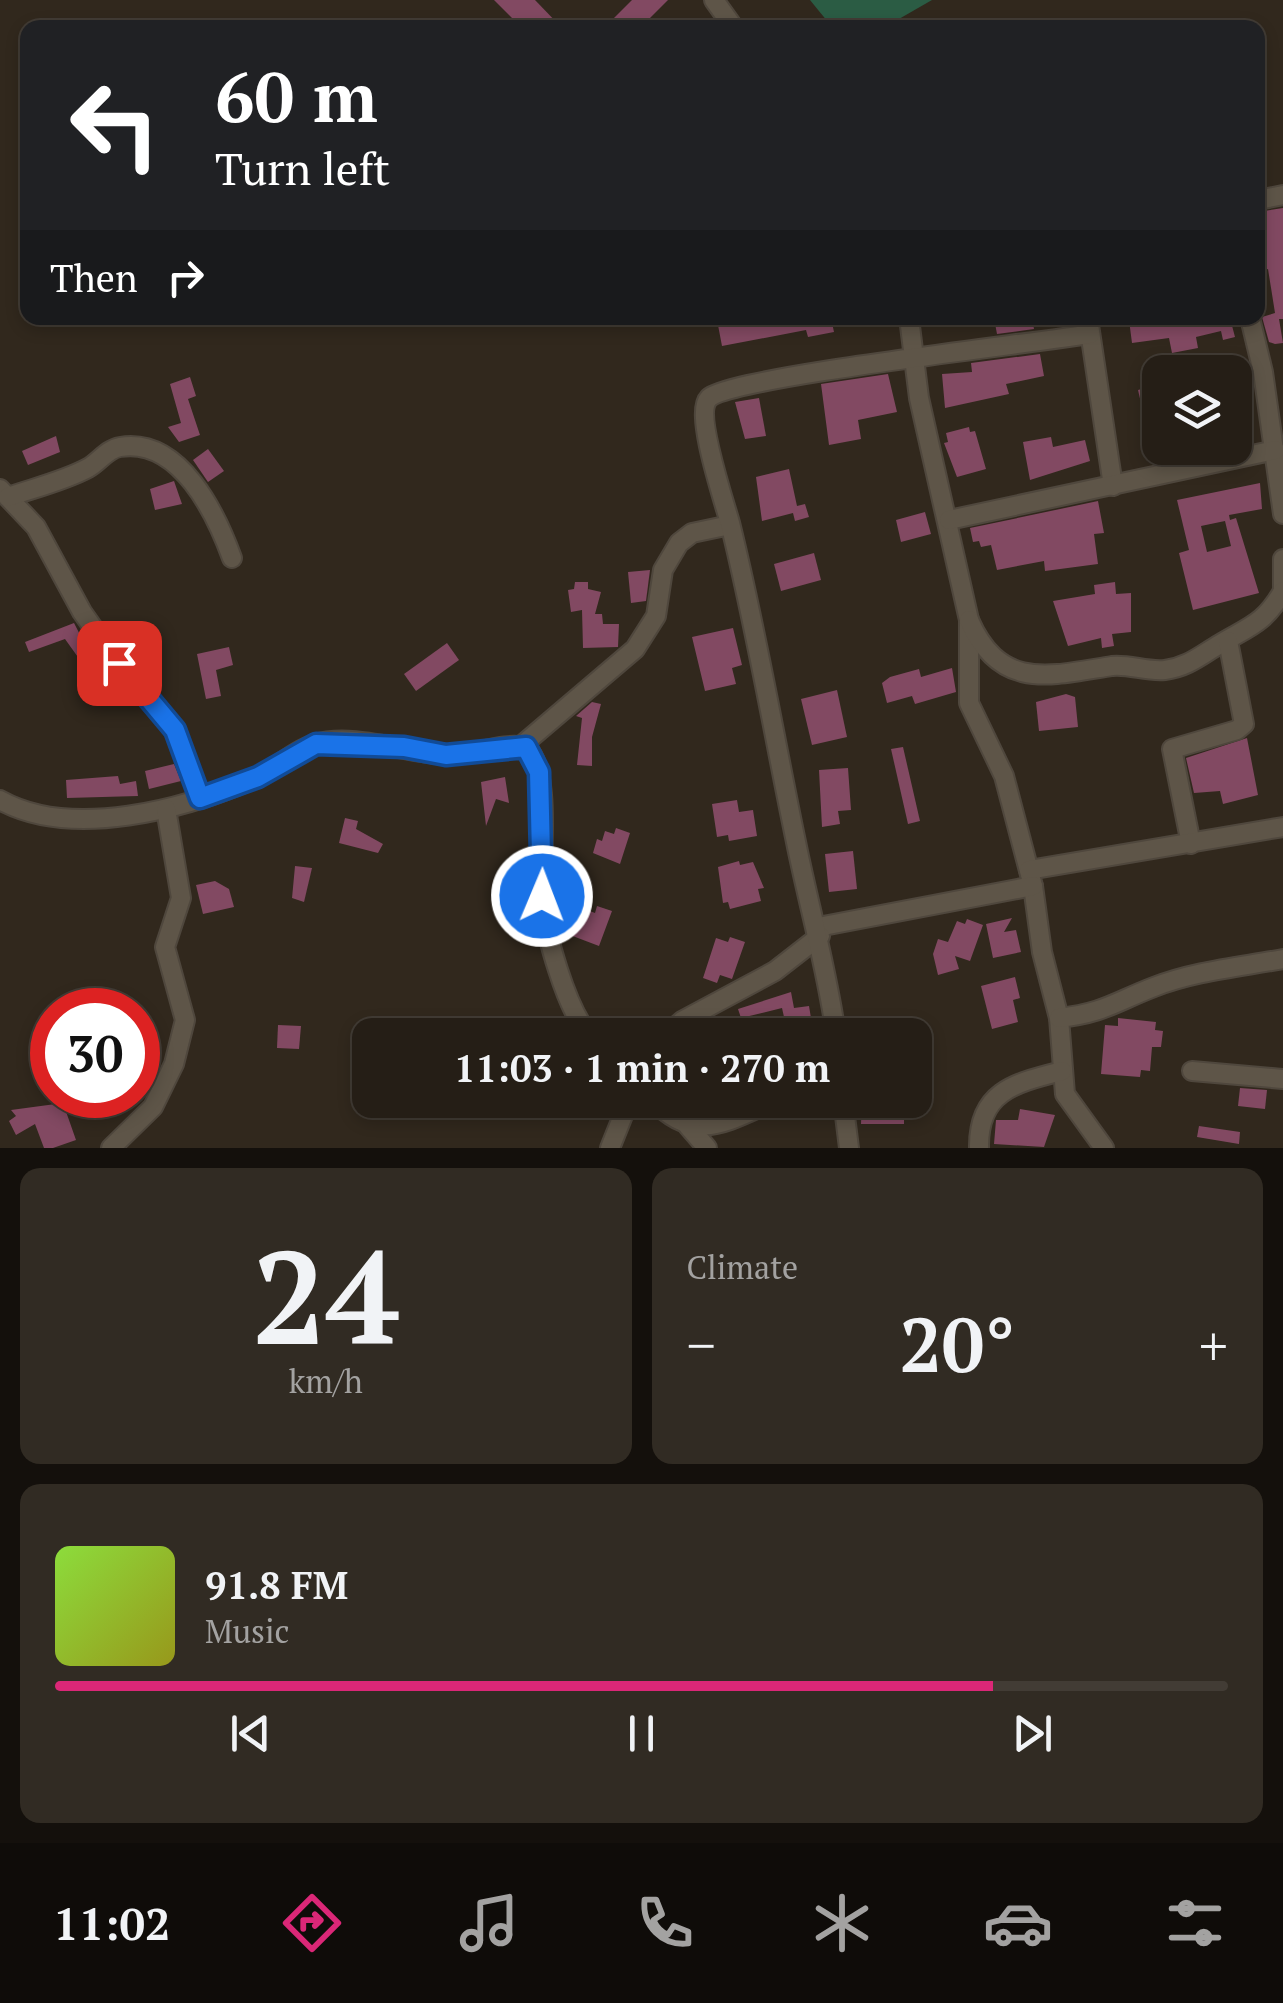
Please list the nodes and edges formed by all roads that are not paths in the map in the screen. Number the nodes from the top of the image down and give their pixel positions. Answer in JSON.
{"nodes":[{"id":1,"x":910,"y":325,"type":"edge"},
{"id":2,"x":1252,"y":325,"type":"edge"},
{"id":3,"x":1089,"y":326,"type":"edge"},
{"id":4,"x":912,"y":360,"type":"junction"},
{"id":5,"x":1283,"y":368,"type":"edge"},
{"id":6,"x":1263,"y":372,"type":"junction"},
{"id":7,"x":1275,"y":450,"type":"junction"},
{"id":8,"x":1113,"y":486,"type":"junction"},
{"id":9,"x":4,"y":493,"type":"edge"},
{"id":10,"x":1283,"y":514,"type":"edge"},
{"id":11,"x":948,"y":520,"type":"junction"},
{"id":12,"x":730,"y":525,"type":"junction"},
{"id":13,"x":232,"y":558,"type":"dead end"},
{"id":14,"x":1283,"y":559,"type":"edge"},
{"id":15,"x":1283,"y":590,"type":"edge"},
{"id":16,"x":969,"y":620,"type":"junction"},
{"id":17,"x":1228,"y":640,"type":"junction"},
{"id":18,"x":521,"y":746,"type":"junction"},
{"id":19,"x":200,"y":798,"type":"junction"},
{"id":20,"x":0,"y":800,"type":"edge"},
{"id":21,"x":166,"y":810,"type":"junction"},
{"id":22,"x":1283,"y":827,"type":"edge"},
{"id":23,"x":1191,"y":844,"type":"junction"},
{"id":24,"x":1031,"y":878,"type":"junction"},
{"id":25,"x":819,"y":932,"type":"junction"},
{"id":26,"x":1283,"y":959,"type":"edge"},
{"id":27,"x":578,"y":1018,"type":"edge"},
{"id":28,"x":688,"y":1018,"type":"edge"},
{"id":29,"x":833,"y":1018,"type":"edge"},
{"id":30,"x":1059,"y":1018,"type":"junction"},
{"id":31,"x":1062,"y":1070,"type":"junction"},
{"id":32,"x":1192,"y":1071,"type":"dead end"},
{"id":33,"x":1283,"y":1079,"type":"edge"},
{"id":34,"x":622,"y":1118,"type":"edge"},
{"id":35,"x":677,"y":1118,"type":"edge"},
{"id":36,"x":734,"y":1118,"type":"edge"},
{"id":37,"x":845,"y":1118,"type":"edge"},
{"id":38,"x":688,"y":1126,"type":"junction"},
{"id":39,"x":981,"y":1146,"type":"edge"},
{"id":40,"x":111,"y":1148,"type":"edge"},
{"id":41,"x":610,"y":1148,"type":"edge"},
{"id":42,"x":707,"y":1148,"type":"edge"},
{"id":43,"x":849,"y":1148,"type":"edge"},
{"id":44,"x":1104,"y":1148,"type":"edge"}],
"edges":[{"from":1,"to":4,"type":"street"},
{"from":2,"to":6,"type":"street"},
{"from":3,"to":4,"type":"street"},
{"from":3,"to":8,"type":"street"},
{"from":4,"to":11,"type":"street"},
{"from":4,"to":12,"type":"street"},
{"from":5,"to":6,"type":"street"},
{"from":6,"to":7,"type":"street"},
{"from":7,"to":8,"type":"street"},
{"from":7,"to":10,"type":"street"},
{"from":8,"to":11,"type":"street"},
{"from":9,"to":13,"type":"street"},
{"from":9,"to":19,"type":"street"},
{"from":11,"to":16,"type":"street"},
{"from":12,"to":18,"type":"street"},
{"from":12,"to":25,"type":"street"},
{"from":14,"to":15,"type":"street"},
{"from":15,"to":17,"type":"street"},
{"from":16,"to":17,"type":"street"},
{"from":16,"to":24,"type":"street"},
{"from":17,"to":23,"type":"street"},
{"from":18,"to":19,"type":"street"},
{"from":18,"to":27,"type":"street"},
{"from":19,"to":21,"type":"street"},
{"from":20,"to":21,"type":"street"},
{"from":21,"to":40,"type":"street"},
{"from":22,"to":23,"type":"street"},
{"from":23,"to":24,"type":"street"},
{"from":24,"to":25,"type":"street"},
{"from":24,"to":30,"type":"street"},
{"from":25,"to":28,"type":"street"},
{"from":25,"to":29,"type":"street"},
{"from":26,"to":30,"type":"street"},
{"from":30,"to":31,"type":"street"},
{"from":31,"to":39,"type":"street"},
{"from":31,"to":44,"type":"street"},
{"from":32,"to":33,"type":"street"},
{"from":34,"to":41,"type":"street"},
{"from":35,"to":38,"type":"street"},
{"from":36,"to":38,"type":"street"},
{"from":37,"to":43,"type":"street"},
{"from":38,"to":42,"type":"street"}]}
